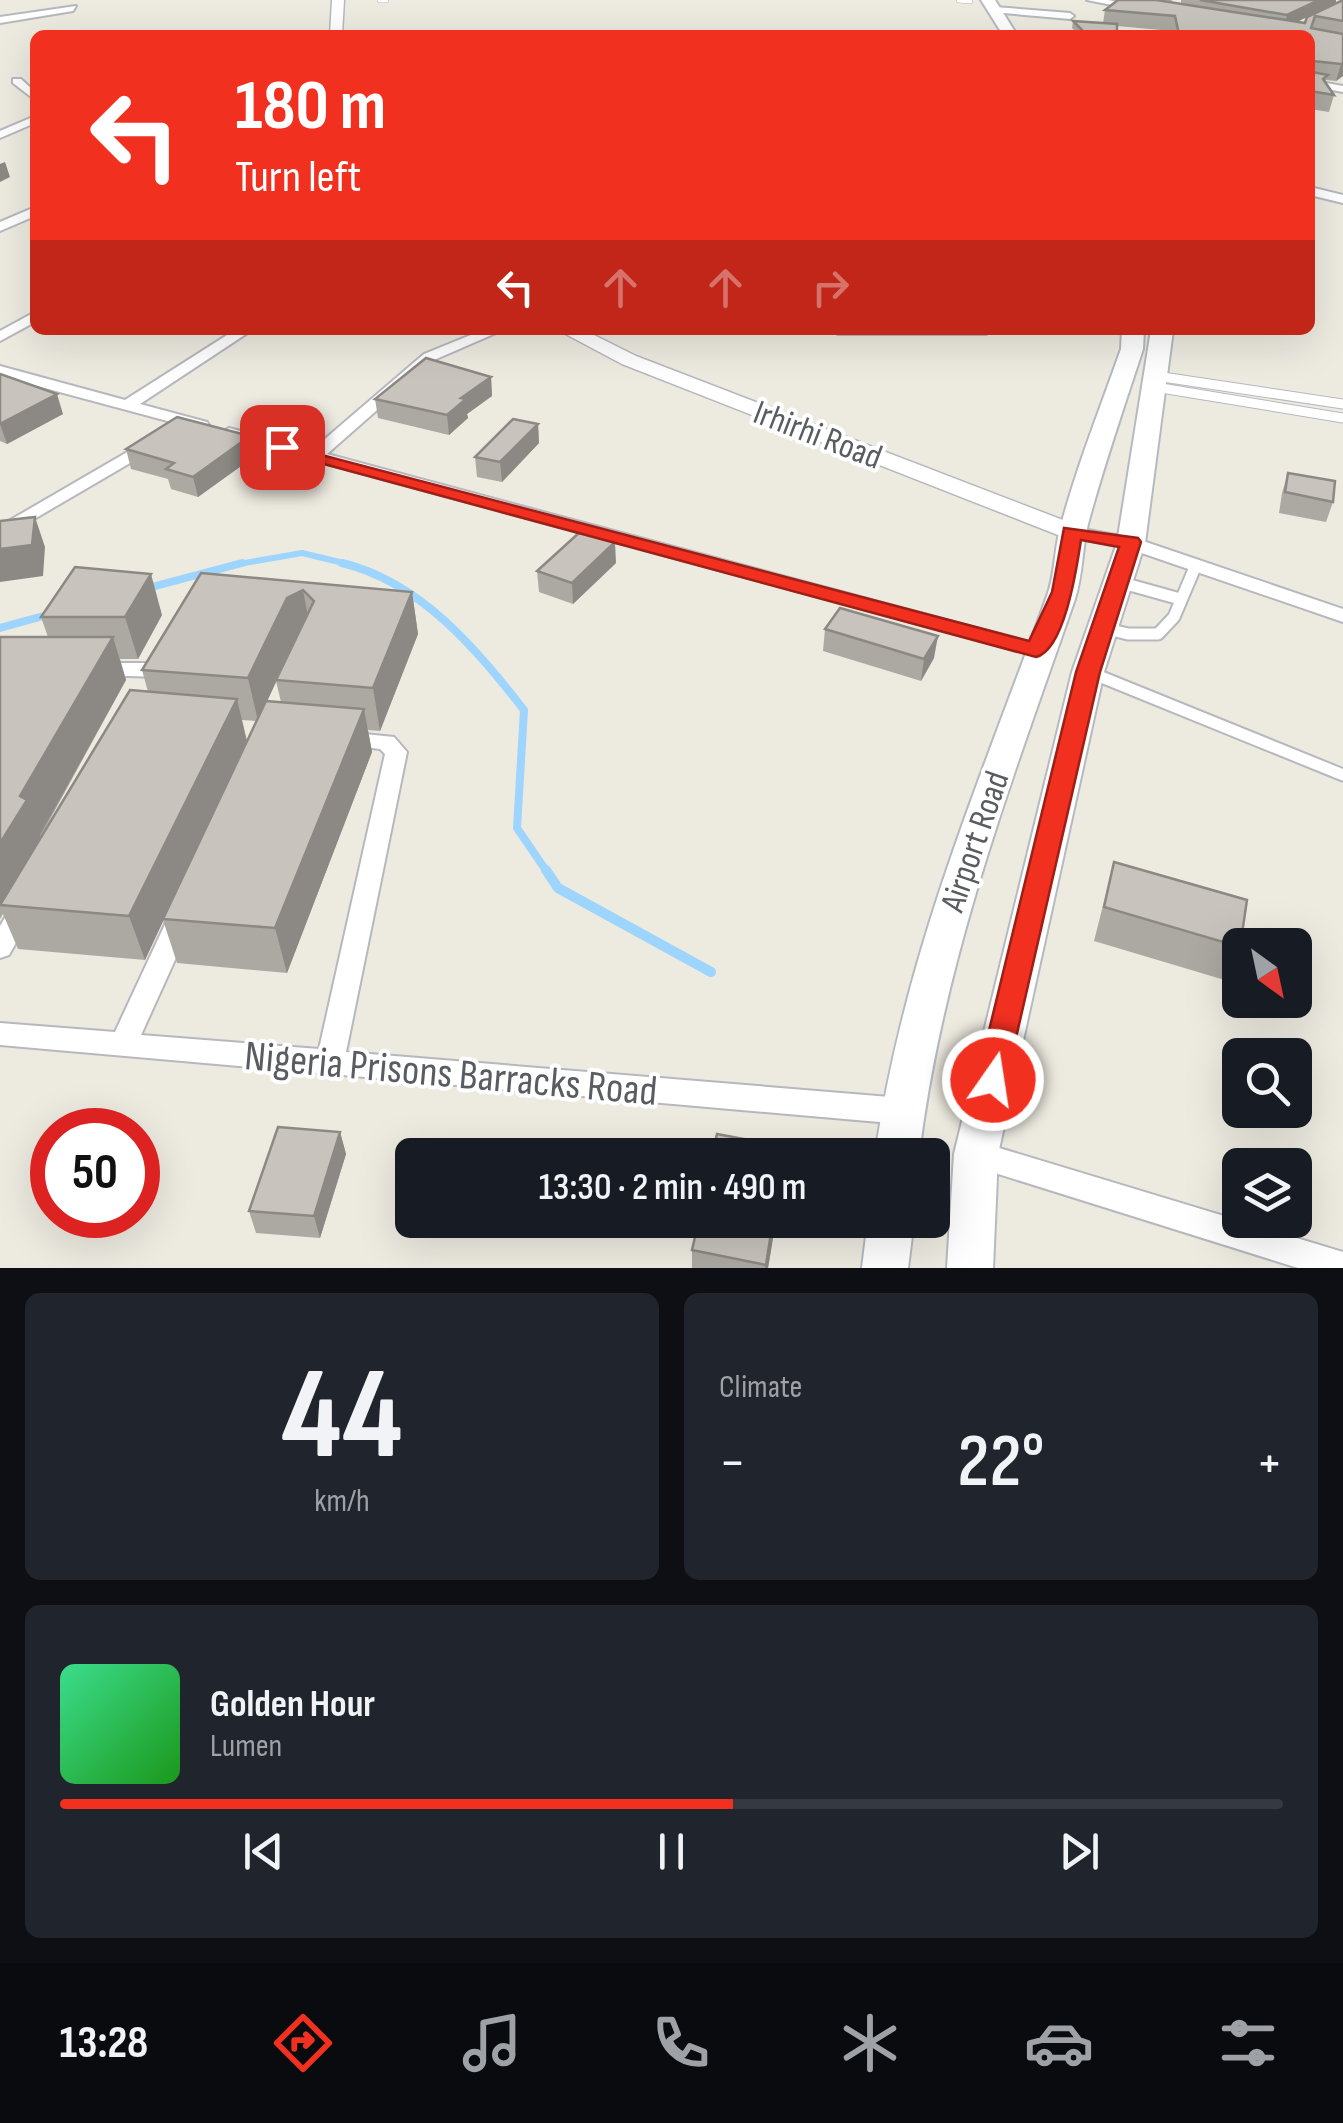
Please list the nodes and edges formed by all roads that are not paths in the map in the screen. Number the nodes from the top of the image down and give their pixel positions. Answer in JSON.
{"nodes":[{"id":1,"x":338,"y":0,"type":"edge"},
{"id":2,"x":1091,"y":0,"type":"edge"},
{"id":3,"x":992,"y":5,"type":"edge"},
{"id":4,"x":74,"y":8,"type":"dead end"},
{"id":5,"x":1148,"y":8,"type":"edge"},
{"id":6,"x":1070,"y":16,"type":"dead end"},
{"id":7,"x":0,"y":20,"type":"edge"},
{"id":8,"x":336,"y":30,"type":"edge"},
{"id":9,"x":1007,"y":30,"type":"edge"},
{"id":10,"x":17,"y":80,"type":"dead end"},
{"id":11,"x":1315,"y":84,"type":"edge"},
{"id":12,"x":1343,"y":89,"type":"edge"},
{"id":13,"x":30,"y":92,"type":"edge"},
{"id":14,"x":30,"y":120,"type":"edge"},
{"id":15,"x":0,"y":135,"type":"edge"},
{"id":16,"x":1315,"y":193,"type":"edge"},
{"id":17,"x":1343,"y":199,"type":"edge"},
{"id":18,"x":30,"y":212,"type":"edge"},
{"id":19,"x":0,"y":227,"type":"edge"},
{"id":20,"x":30,"y":319,"type":"edge"},
{"id":21,"x":237,"y":335,"type":"edge"},
{"id":22,"x":483,"y":335,"type":"edge"},
{"id":23,"x":579,"y":335,"type":"edge"},
{"id":24,"x":1133,"y":335,"type":"edge"},
{"id":25,"x":1161,"y":335,"type":"edge"},
{"id":26,"x":0,"y":337,"type":"edge"},
{"id":27,"x":0,"y":371,"type":"edge"},
{"id":28,"x":1154,"y":381,"type":"junction"},
{"id":29,"x":1343,"y":404,"type":"edge"},
{"id":30,"x":126,"y":406,"type":"junction"},
{"id":31,"x":1343,"y":418,"type":"edge"},
{"id":32,"x":186,"y":422,"type":"junction"},
{"id":33,"x":314,"y":456,"type":"junction"},
{"id":34,"x":1072,"y":532,"type":"junction"},
{"id":35,"x":0,"y":534,"type":"edge"},
{"id":36,"x":1131,"y":542,"type":"junction"},
{"id":37,"x":1196,"y":565,"type":"junction"},
{"id":38,"x":1119,"y":582,"type":"junction"},
{"id":39,"x":1180,"y":599,"type":"junction"},
{"id":40,"x":1343,"y":616,"type":"edge"},
{"id":41,"x":1104,"y":628,"type":"junction"},
{"id":42,"x":1036,"y":650,"type":"junction"},
{"id":43,"x":72,"y":670,"type":"edge"},
{"id":44,"x":162,"y":671,"type":"edge"},
{"id":45,"x":1088,"y":672,"type":"junction"},
{"id":46,"x":326,"y":737,"type":"edge"},
{"id":47,"x":1343,"y":775,"type":"edge"},
{"id":48,"x":38,"y":883,"type":"edge"},
{"id":49,"x":187,"y":906,"type":"edge"},
{"id":50,"x":0,"y":948,"type":"edge"},
{"id":51,"x":0,"y":1034,"type":"edge"},
{"id":52,"x":123,"y":1044,"type":"junction"},
{"id":53,"x":330,"y":1062,"type":"junction"},
{"id":54,"x":902,"y":1111,"type":"junction"},
{"id":55,"x":900,"y":1138,"type":"edge"},
{"id":56,"x":976,"y":1154,"type":"junction"},
{"id":57,"x":889,"y":1238,"type":"edge"},
{"id":58,"x":1343,"y":1267,"type":"edge"},
{"id":59,"x":885,"y":1268,"type":"edge"},
{"id":60,"x":970,"y":1268,"type":"edge"}],
"edges":[{"from":1,"to":8,"type":"street"},
{"from":2,"to":5,"type":"street"},
{"from":3,"to":6,"type":"street"},
{"from":3,"to":9,"type":"main road"},
{"from":4,"to":7,"type":"street"},
{"from":10,"to":13,"type":"street"},
{"from":11,"to":12,"type":"street"},
{"from":14,"to":15,"type":"street"},
{"from":16,"to":17,"type":"street"},
{"from":18,"to":19,"type":"street"},
{"from":20,"to":26,"type":"street"},
{"from":21,"to":30,"type":"street"},
{"from":22,"to":33,"type":"street"},
{"from":23,"to":34,"type":"street","name":"Irhirhi Road"},
{"from":24,"to":34,"type":"main road","name":"Airport Road"},
{"from":25,"to":28,"type":"main road","name":"Airport Road"},
{"from":27,"to":30,"type":"street"},
{"from":28,"to":29,"type":"lane"},
{"from":28,"to":31,"type":"lane"},
{"from":28,"to":36,"type":"main road","name":"Airport Road"},
{"from":30,"to":32,"type":"street"},
{"from":32,"to":33,"type":"street"},
{"from":32,"to":35,"type":"street"},
{"from":33,"to":42,"type":"street"},
{"from":34,"to":36,"type":"street"},
{"from":34,"to":42,"type":"main road","name":"Airport Road"},
{"from":36,"to":37,"type":"street"},
{"from":36,"to":38,"type":"main road","name":"Airport Road"},
{"from":37,"to":39,"type":"lane"},
{"from":37,"to":40,"type":"street"},
{"from":38,"to":39,"type":"lane"},
{"from":38,"to":41,"type":"main road","name":"Airport Road"},
{"from":39,"to":41,"type":"lane"},
{"from":41,"to":45,"type":"main road","name":"Airport Road"},
{"from":42,"to":54,"type":"main road","name":"Airport Road"},
{"from":43,"to":44,"type":"street"},
{"from":45,"to":47,"type":"lane"},
{"from":45,"to":56,"type":"main road","name":"Airport Road"},
{"from":46,"to":53,"type":"street"},
{"from":48,"to":50,"type":"street"},
{"from":49,"to":52,"type":"street"},
{"from":51,"to":52,"type":"street","name":"Nigeria Prisons Barracks Road"},
{"from":52,"to":53,"type":"street","name":"Nigeria Prisons Barracks Road"},
{"from":53,"to":54,"type":"street","name":"Nigeria Prisons Barracks Road"},
{"from":54,"to":55,"type":"main road","name":"Airport Road"},
{"from":56,"to":58,"type":"street"},
{"from":56,"to":60,"type":"main road","name":"Airport Road"},
{"from":57,"to":59,"type":"main road"}]}
